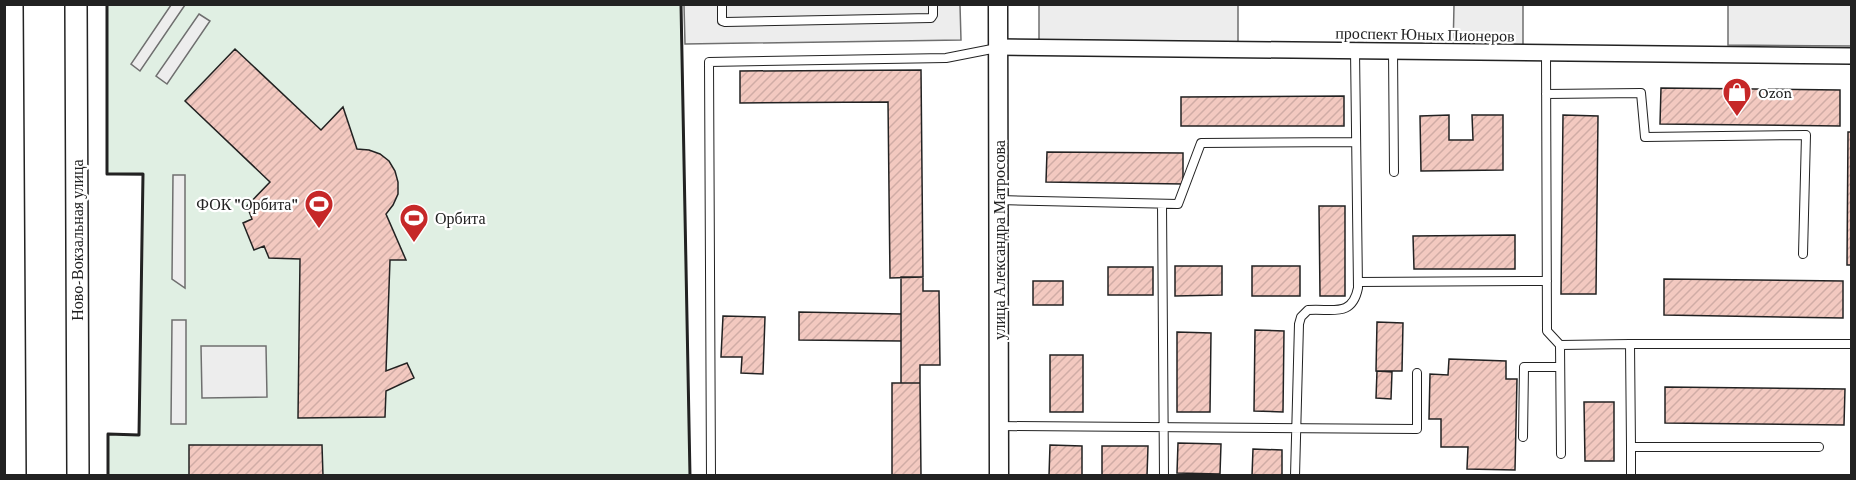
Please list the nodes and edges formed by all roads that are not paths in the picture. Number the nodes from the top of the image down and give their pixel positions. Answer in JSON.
{"nodes":[{"id":1,"x":12,"y":4,"type":"edge"},
{"id":2,"x":76,"y":4,"type":"edge"},
{"id":3,"x":722,"y":4,"type":"edge"},
{"id":4,"x":933,"y":4,"type":"edge"},
{"id":5,"x":998,"y":4,"type":"edge"},
{"id":6,"x":998,"y":47,"type":"junction"},
{"id":7,"x":1354,"y":50,"type":"junction"},
{"id":8,"x":1393,"y":51,"type":"junction"},
{"id":9,"x":1546,"y":53,"type":"junction"},
{"id":10,"x":1851,"y":56,"type":"edge"},
{"id":11,"x":1546,"y":94,"type":"junction"},
{"id":12,"x":1356,"y":142,"type":"junction"},
{"id":13,"x":1394,"y":172,"type":"dead end"},
{"id":14,"x":999,"y":200,"type":"junction"},
{"id":15,"x":1162,"y":204,"type":"junction"},
{"id":16,"x":1803,"y":254,"type":"dead end"},
{"id":17,"x":1547,"y":281,"type":"junction"},
{"id":18,"x":1358,"y":282,"type":"junction"},
{"id":19,"x":1630,"y":344,"type":"junction"},
{"id":20,"x":1851,"y":344,"type":"edge"},
{"id":21,"x":1560,"y":345,"type":"junction"},
{"id":22,"x":1560,"y":367,"type":"junction"},
{"id":23,"x":1417,"y":373,"type":"dead end"},
{"id":24,"x":999,"y":426,"type":"junction"},
{"id":25,"x":1164,"y":427,"type":"junction"},
{"id":26,"x":1296,"y":427,"type":"junction"},
{"id":27,"x":1523,"y":437,"type":"dead end"},
{"id":28,"x":1631,"y":447,"type":"junction"},
{"id":29,"x":1819,"y":447,"type":"dead end"},
{"id":30,"x":1561,"y":454,"type":"dead end"},
{"id":31,"x":15,"y":476,"type":"edge"},
{"id":32,"x":78,"y":476,"type":"edge"},
{"id":33,"x":711,"y":476,"type":"edge"},
{"id":34,"x":999,"y":476,"type":"edge"},
{"id":35,"x":1164,"y":476,"type":"edge"},
{"id":36,"x":1295,"y":476,"type":"edge"},
{"id":37,"x":1631,"y":476,"type":"edge"}],
"edges":[{"from":1,"to":31,"type":"main road"},
{"from":2,"to":32,"type":"main road","name":"Ново-Вокзальная улица"},
{"from":3,"to":4,"type":"lane"},
{"from":5,"to":6,"type":"street","name":"улица Александра Матросова"},
{"from":6,"to":7,"type":"street","name":"проспект Юных Пионеров"},
{"from":6,"to":14,"type":"street","name":"улица Александра Матросова"},
{"from":6,"to":33,"type":"lane"},
{"from":7,"to":8,"type":"street","name":"проспект Юных Пионеров"},
{"from":7,"to":12,"type":"lane"},
{"from":8,"to":9,"type":"street","name":"проспект Юных Пионеров"},
{"from":8,"to":13,"type":"lane"},
{"from":9,"to":10,"type":"street","name":"проспект Юных Пионеров"},
{"from":9,"to":11,"type":"lane"},
{"from":11,"to":16,"type":"lane"},
{"from":11,"to":17,"type":"lane"},
{"from":12,"to":15,"type":"lane"},
{"from":12,"to":18,"type":"lane"},
{"from":14,"to":15,"type":"lane"},
{"from":14,"to":24,"type":"street","name":"улица Александра Матросова"},
{"from":15,"to":25,"type":"lane"},
{"from":17,"to":18,"type":"lane"},
{"from":17,"to":21,"type":"lane"},
{"from":18,"to":26,"type":"lane"},
{"from":19,"to":20,"type":"lane"},
{"from":19,"to":21,"type":"lane"},
{"from":19,"to":28,"type":"lane"},
{"from":21,"to":22,"type":"lane"},
{"from":22,"to":27,"type":"lane"},
{"from":22,"to":30,"type":"lane"},
{"from":23,"to":26,"type":"lane"},
{"from":24,"to":25,"type":"lane"},
{"from":24,"to":34,"type":"street","name":"улица Александра Матросова"},
{"from":25,"to":26,"type":"lane"},
{"from":25,"to":35,"type":"lane"},
{"from":26,"to":36,"type":"lane"},
{"from":28,"to":29,"type":"lane"},
{"from":28,"to":37,"type":"lane"}]}
